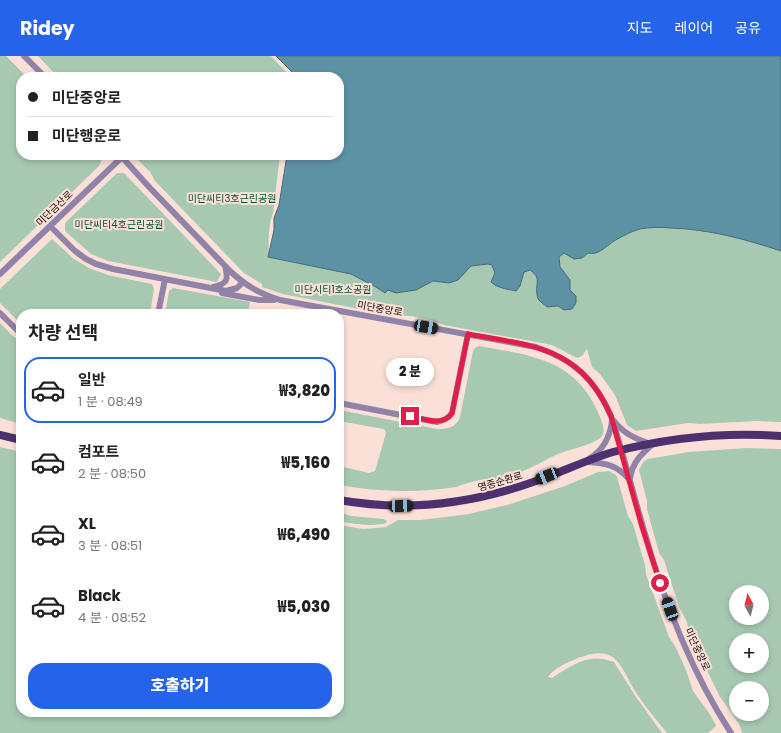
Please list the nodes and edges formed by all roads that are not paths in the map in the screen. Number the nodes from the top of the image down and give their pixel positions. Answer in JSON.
{"nodes":[{"id":1,"x":24,"y":56,"type":"edge"},
{"id":2,"x":40,"y":72,"type":"edge"},
{"id":3,"x":117,"y":160,"type":"edge"},
{"id":4,"x":125,"y":160,"type":"edge"},
{"id":5,"x":50,"y":226,"type":"junction"},
{"id":6,"x":225,"y":266,"type":"junction"},
{"id":7,"x":0,"y":274,"type":"edge"},
{"id":8,"x":165,"y":279,"type":"junction"},
{"id":9,"x":243,"y":282,"type":"junction"},
{"id":10,"x":209,"y":288,"type":"junction"},
{"id":11,"x":280,"y":300,"type":"junction"},
{"id":12,"x":159,"y":309,"type":"edge"},
{"id":13,"x":330,"y":309,"type":"edge"},
{"id":14,"x":344,"y":312,"type":"edge"},
{"id":15,"x":0,"y":313,"type":"edge"},
{"id":16,"x":16,"y":329,"type":"edge"},
{"id":17,"x":468,"y":334,"type":"junction"},
{"id":18,"x":344,"y":404,"type":"edge"},
{"id":19,"x":612,"y":418,"type":"junction"},
{"id":20,"x":0,"y":435,"type":"edge"},
{"id":21,"x":781,"y":436,"type":"edge"},
{"id":22,"x":16,"y":439,"type":"edge"},
{"id":23,"x":653,"y":444,"type":"junction"},
{"id":24,"x":621,"y":450,"type":"junction"},
{"id":25,"x":585,"y":462,"type":"junction"},
{"id":26,"x":630,"y":480,"type":"junction"},
{"id":27,"x":344,"y":501,"type":"edge"},
{"id":28,"x":731,"y":733,"type":"edge"}],
"edges":[{"from":1,"to":2,"type":"street"},
{"from":3,"to":5,"type":"street","name":"미단금산로"},
{"from":4,"to":6,"type":"street","name":"미단중앙로"},
{"from":5,"to":7,"type":"street","name":"미단금산로"},
{"from":5,"to":8,"type":"street"},
{"from":6,"to":9,"type":"street","name":"미단중앙로"},
{"from":6,"to":10,"type":"street"},
{"from":8,"to":10,"type":"street"},
{"from":8,"to":12,"type":"street"},
{"from":9,"to":10,"type":"street"},
{"from":9,"to":11,"type":"street","name":"미단중앙로"},
{"from":10,"to":11,"type":"street"},
{"from":11,"to":13,"type":"street","name":"미단중앙로"},
{"from":14,"to":17,"type":"street","name":"미단중앙로"},
{"from":15,"to":16,"type":"street"},
{"from":17,"to":18,"type":"street"},
{"from":17,"to":19,"type":"street","name":"미단중앙로"},
{"from":19,"to":23,"type":"street"},
{"from":19,"to":24,"type":"street","name":"미단중앙로"},
{"from":19,"to":25,"type":"street"},
{"from":20,"to":22,"type":"main road"},
{"from":21,"to":23,"type":"main road","name":"영종순환로"},
{"from":23,"to":24,"type":"main road","name":"영종순환로"},
{"from":23,"to":26,"type":"street"},
{"from":24,"to":25,"type":"main road","name":"영종순환로"},
{"from":24,"to":26,"type":"street","name":"미단중앙로"},
{"from":25,"to":26,"type":"street"},
{"from":25,"to":27,"type":"main road","name":"영종순환로"},
{"from":26,"to":28,"type":"street","name":"미단중앙로"}]}
